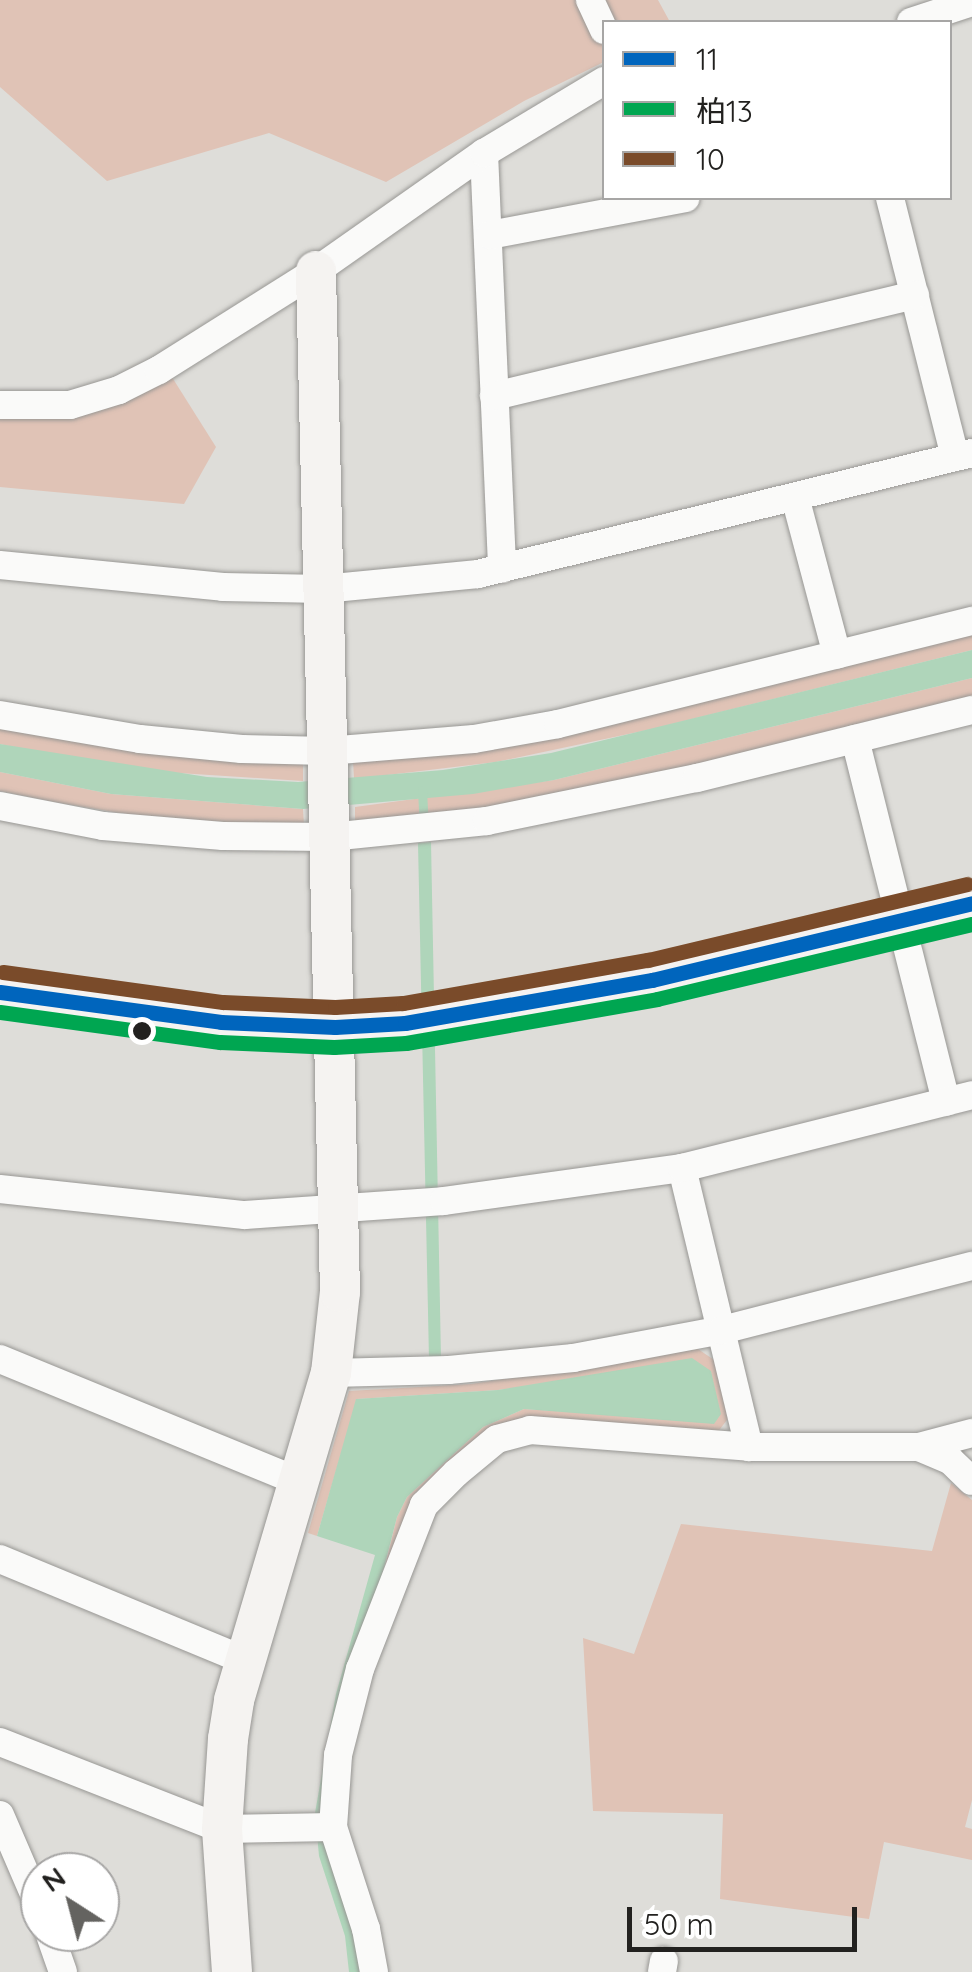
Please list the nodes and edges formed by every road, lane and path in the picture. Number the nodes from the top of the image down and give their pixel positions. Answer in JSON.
{"nodes":[{"id":1,"x":590,"y":0,"type":"edge"},
{"id":2,"x":972,"y":2,"type":"edge"},
{"id":3,"x":916,"y":20,"type":"edge"},
{"id":4,"x":602,"y":26,"type":"edge"},
{"id":5,"x":602,"y":83,"type":"edge"},
{"id":6,"x":484,"y":153,"type":"junction"},
{"id":7,"x":675,"y":200,"type":"edge"},
{"id":8,"x":891,"y":200,"type":"edge"},
{"id":9,"x":490,"y":235,"type":"junction"},
{"id":10,"x":316,"y":272,"type":"junction"},
{"id":11,"x":915,"y":295,"type":"junction"},
{"id":12,"x":494,"y":396,"type":"junction"},
{"id":13,"x":0,"y":405,"type":"edge"},
{"id":14,"x":964,"y":455,"type":"edge"},
{"id":15,"x":795,"y":496,"type":"junction"},
{"id":16,"x":0,"y":565,"type":"edge"},
{"id":17,"x":502,"y":568,"type":"junction"},
{"id":18,"x":323,"y":589,"type":"junction"},
{"id":19,"x":972,"y":621,"type":"edge"},
{"id":20,"x":837,"y":655,"type":"junction"},
{"id":21,"x":972,"y":710,"type":"edge"},
{"id":22,"x":0,"y":715,"type":"edge"},
{"id":23,"x":856,"y":739,"type":"junction"},
{"id":24,"x":328,"y":756,"type":"junction"},
{"id":25,"x":0,"y":806,"type":"edge"},
{"id":26,"x":330,"y":832,"type":"junction"},
{"id":27,"x":972,"y":903,"type":"edge"},
{"id":28,"x":901,"y":921,"type":"junction"},
{"id":29,"x":0,"y":992,"type":"edge"},
{"id":30,"x":335,"y":1026,"type":"junction"},
{"id":31,"x":959,"y":1098,"type":"edge"},
{"id":32,"x":682,"y":1168,"type":"junction"},
{"id":33,"x":0,"y":1189,"type":"edge"},
{"id":34,"x":340,"y":1209,"type":"junction"},
{"id":35,"x":972,"y":1266,"type":"edge"},
{"id":36,"x":722,"y":1330,"type":"junction"},
{"id":37,"x":0,"y":1359,"type":"edge"},
{"id":38,"x":331,"y":1372,"type":"junction"},
{"id":39,"x":972,"y":1434,"type":"edge"},
{"id":40,"x":749,"y":1447,"type":"junction"},
{"id":41,"x":919,"y":1448,"type":"junction"},
{"id":42,"x":972,"y":1481,"type":"edge"},
{"id":43,"x":300,"y":1482,"type":"junction"},
{"id":44,"x":0,"y":1560,"type":"edge"},
{"id":45,"x":246,"y":1661,"type":"junction"},
{"id":46,"x":0,"y":1742,"type":"edge"},
{"id":47,"x":0,"y":1815,"type":"edge"},
{"id":48,"x":333,"y":1827,"type":"junction"},
{"id":49,"x":222,"y":1828,"type":"junction"},
{"id":50,"x":20,"y":1862,"type":"edge"},
{"id":51,"x":232,"y":1972,"type":"edge"},
{"id":52,"x":374,"y":1972,"type":"edge"}],
"edges":[{"from":1,"to":4,"type":"street"},
{"from":2,"to":3,"type":"street"},
{"from":5,"to":6,"type":"street"},
{"from":6,"to":9,"type":"street"},
{"from":6,"to":10,"type":"street"},
{"from":7,"to":9,"type":"street"},
{"from":8,"to":11,"type":"street"},
{"from":9,"to":12,"type":"street"},
{"from":10,"to":13,"type":"street"},
{"from":10,"to":18,"type":"street"},
{"from":11,"to":12,"type":"street"},
{"from":11,"to":14,"type":"street"},
{"from":12,"to":17,"type":"street"},
{"from":14,"to":15,"type":"street"},
{"from":15,"to":17,"type":"street"},
{"from":15,"to":20,"type":"street"},
{"from":16,"to":18,"type":"street"},
{"from":17,"to":18,"type":"street"},
{"from":18,"to":24,"type":"street"},
{"from":19,"to":20,"type":"street"},
{"from":20,"to":24,"type":"street"},
{"from":21,"to":23,"type":"street"},
{"from":22,"to":24,"type":"street"},
{"from":23,"to":26,"type":"street"},
{"from":23,"to":28,"type":"street"},
{"from":24,"to":26,"type":"street"},
{"from":25,"to":26,"type":"street"},
{"from":26,"to":30,"type":"street"},
{"from":27,"to":28,"type":"street"},
{"from":28,"to":30,"type":"street"},
{"from":28,"to":31,"type":"street"},
{"from":29,"to":30,"type":"street"},
{"from":30,"to":34,"type":"street"},
{"from":31,"to":32,"type":"street"},
{"from":32,"to":34,"type":"street"},
{"from":32,"to":36,"type":"street"},
{"from":33,"to":34,"type":"street"},
{"from":34,"to":38,"type":"street"},
{"from":35,"to":36,"type":"street"},
{"from":36,"to":38,"type":"street"},
{"from":36,"to":40,"type":"street"},
{"from":37,"to":43,"type":"street"},
{"from":38,"to":43,"type":"street"},
{"from":39,"to":41,"type":"street"},
{"from":40,"to":41,"type":"street"},
{"from":40,"to":48,"type":"street"},
{"from":41,"to":42,"type":"street"},
{"from":43,"to":45,"type":"street"},
{"from":44,"to":45,"type":"street"},
{"from":45,"to":49,"type":"street"},
{"from":46,"to":49,"type":"street"},
{"from":47,"to":50,"type":"street"},
{"from":48,"to":49,"type":"street"},
{"from":48,"to":52,"type":"street"},
{"from":49,"to":51,"type":"street"}]}
